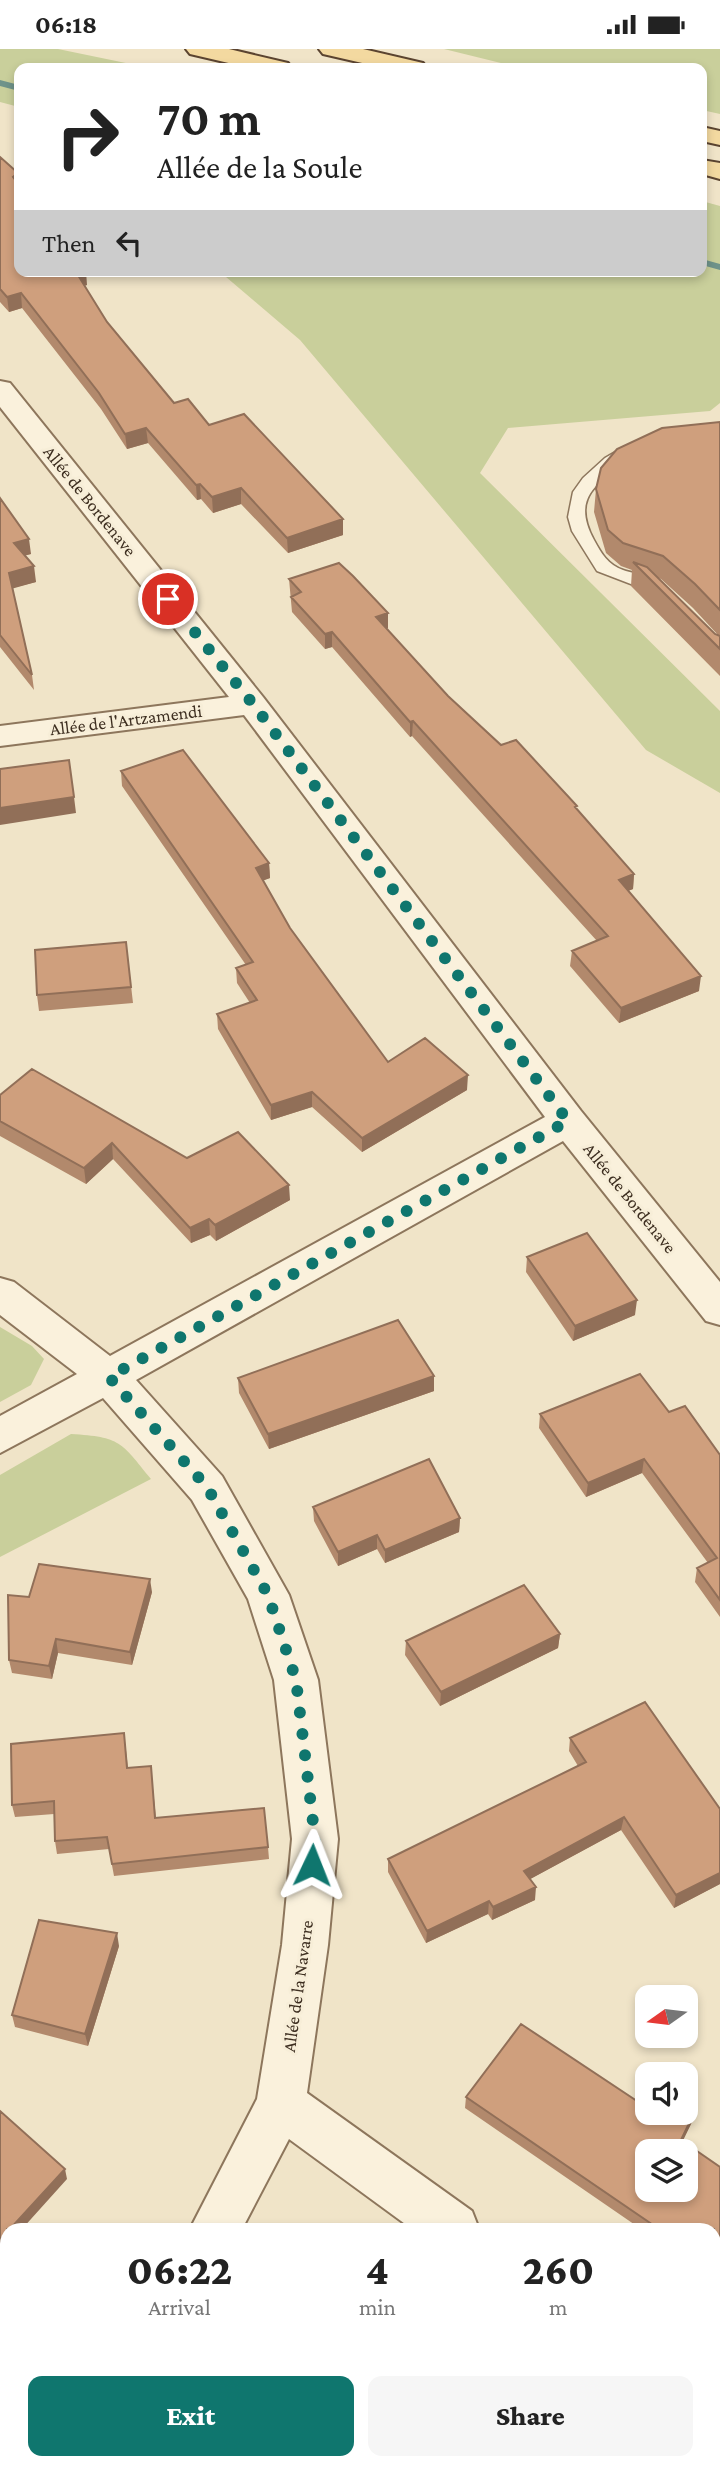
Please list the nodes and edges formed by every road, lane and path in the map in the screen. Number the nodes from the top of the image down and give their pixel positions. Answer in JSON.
{"nodes":[{"id":1,"x":198,"y":49,"type":"edge"},
{"id":2,"x":331,"y":49,"type":"edge"},
{"id":3,"x":258,"y":63,"type":"edge"},
{"id":4,"x":393,"y":63,"type":"edge"},
{"id":5,"x":0,"y":389,"type":"edge"},
{"id":6,"x":638,"y":447,"type":"edge"},
{"id":7,"x":671,"y":603,"type":"edge"},
{"id":8,"x":253,"y":704,"type":"junction"},
{"id":9,"x":0,"y":736,"type":"edge"},
{"id":10,"x":568,"y":1121,"type":"junction"},
{"id":11,"x":0,"y":1293,"type":"edge"},
{"id":12,"x":720,"y":1310,"type":"edge"},
{"id":13,"x":109,"y":1377,"type":"junction"},
{"id":14,"x":0,"y":1436,"type":"edge"},
{"id":15,"x":281,"y":2104,"type":"junction"},
{"id":16,"x":218,"y":2223,"type":"edge"},
{"id":17,"x":446,"y":2223,"type":"edge"}],
"edges":[{"from":1,"to":3,"type":"main road"},
{"from":2,"to":4,"type":"main road"},
{"from":5,"to":8,"type":"street","name":"Allée de Bordenave"},
{"from":6,"to":7,"type":"lane"},
{"from":8,"to":9,"type":"street","name":"Allée de l'Artzamendi"},
{"from":8,"to":10,"type":"street","name":"Allée de Bordenave"},
{"from":10,"to":12,"type":"street","name":"Allée de Bordenave"},
{"from":10,"to":13,"type":"street"},
{"from":11,"to":13,"type":"street","name":"Allée de la Navarre"},
{"from":13,"to":14,"type":"street"},
{"from":13,"to":15,"type":"street","name":"Allée de la Navarre"},
{"from":15,"to":16,"type":"street","name":"Allée de la Navarre"},
{"from":15,"to":17,"type":"street"}]}
